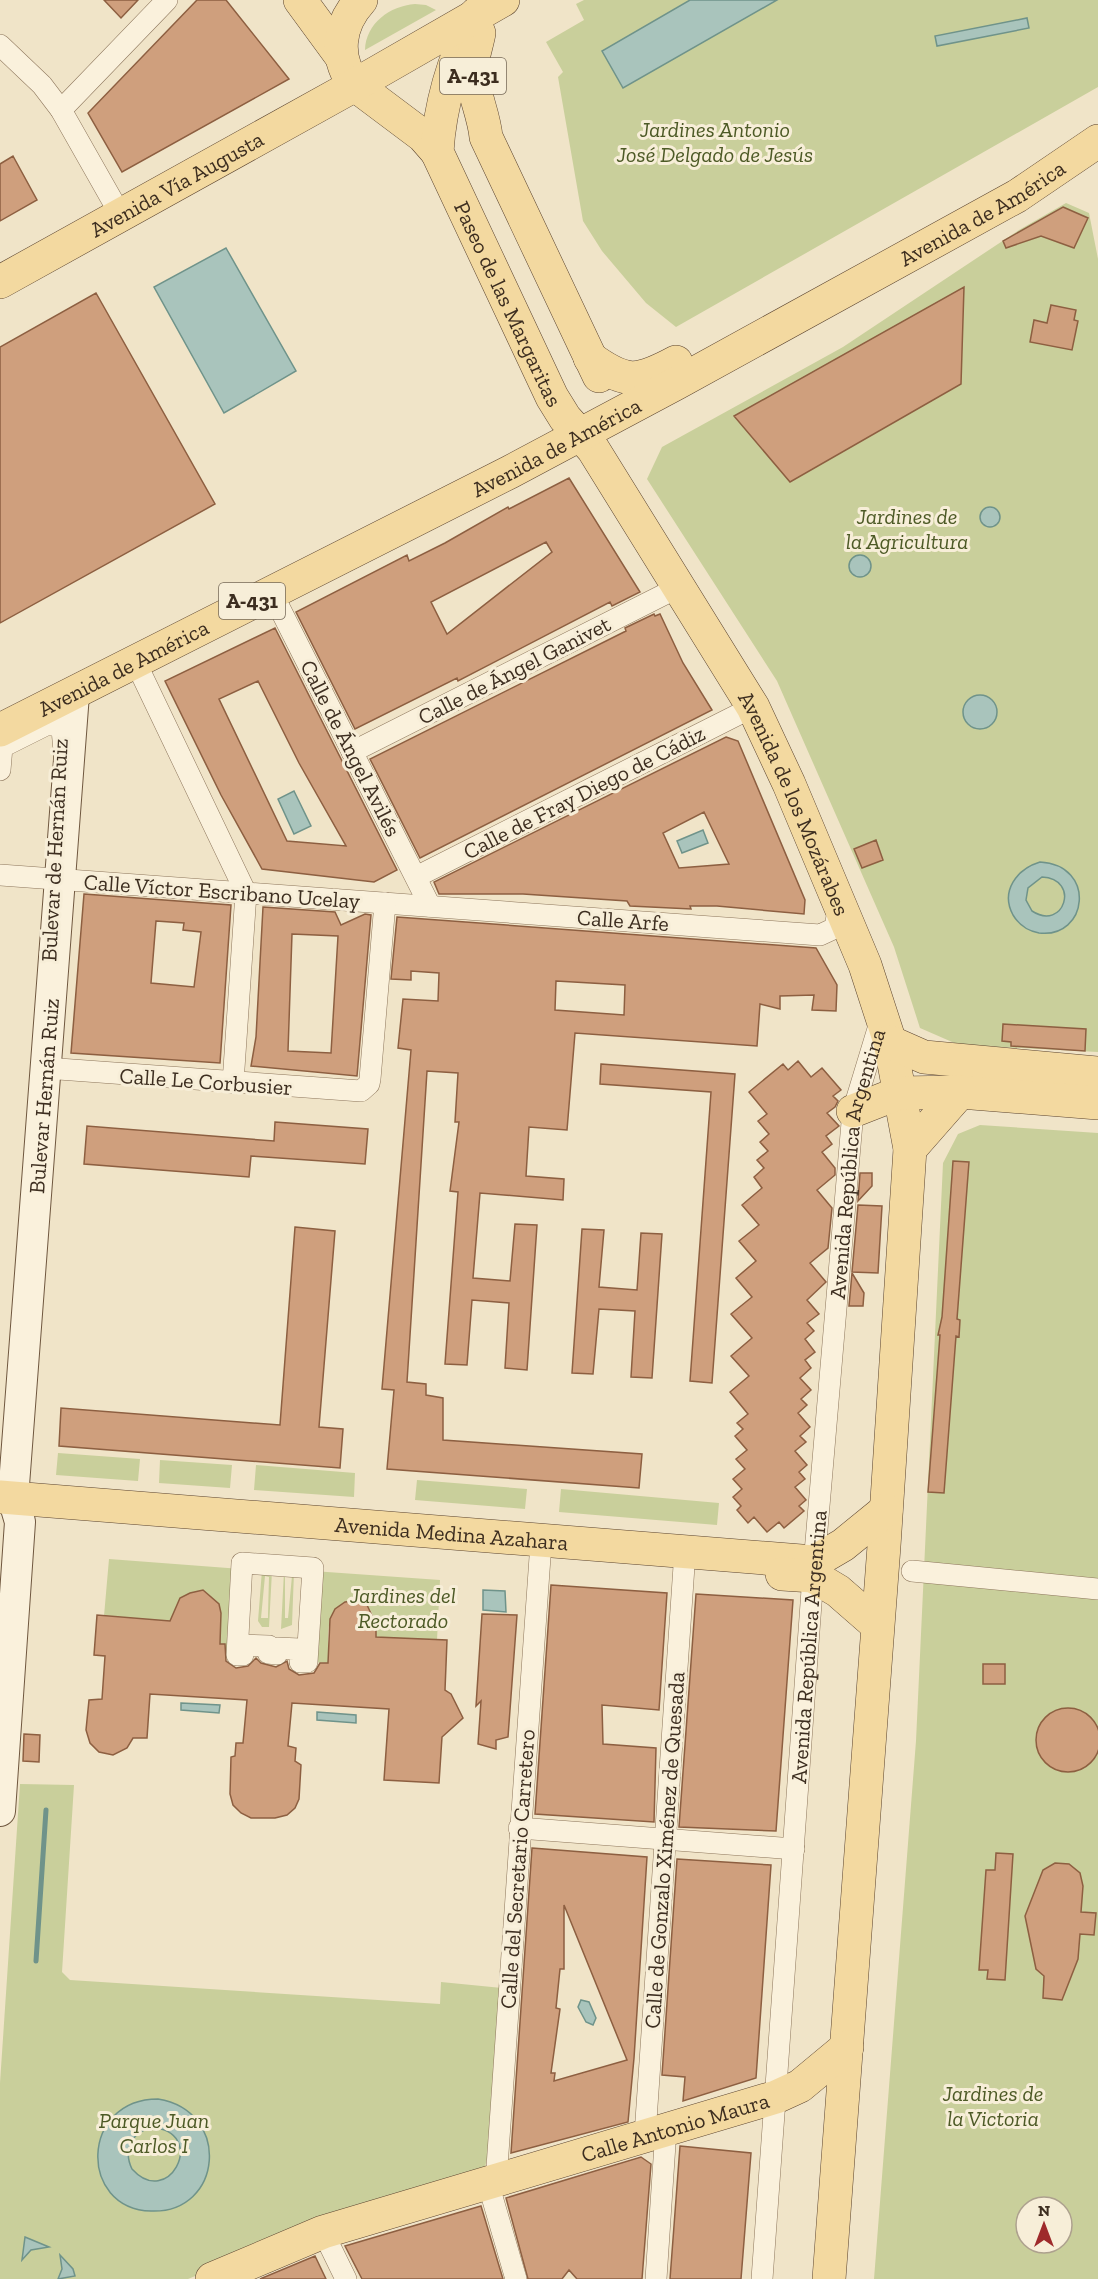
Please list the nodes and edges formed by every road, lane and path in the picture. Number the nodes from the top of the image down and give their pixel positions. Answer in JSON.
{"nodes":[{"id":1,"x":167,"y":0,"type":"edge"},
{"id":2,"x":300,"y":0,"type":"edge"},
{"id":3,"x":361,"y":0,"type":"edge"},
{"id":4,"x":479,"y":3,"type":"edge"},
{"id":5,"x":0,"y":45,"type":"edge"},
{"id":6,"x":341,"y":56,"type":"junction"},
{"id":7,"x":356,"y":85,"type":"junction"},
{"id":8,"x":442,"y":106,"type":"junction"},
{"id":9,"x":61,"y":110,"type":"junction"},
{"id":10,"x":486,"y":137,"type":"junction"},
{"id":11,"x":1098,"y":140,"type":"edge"},
{"id":12,"x":437,"y":152,"type":"junction"},
{"id":13,"x":120,"y":214,"type":"junction"},
{"id":14,"x":0,"y":282,"type":"edge"},
{"id":15,"x":590,"y":358,"type":"junction"},
{"id":16,"x":618,"y":414,"type":"junction"},
{"id":17,"x":580,"y":435,"type":"junction"},
{"id":18,"x":615,"y":486,"type":"joint"},
{"id":19,"x":677,"y":588,"type":"junction"},
{"id":20,"x":271,"y":591,"type":"junction"},
{"id":21,"x":135,"y":661,"type":"junction"},
{"id":22,"x":74,"y":694,"type":"junction"},
{"id":23,"x":753,"y":707,"type":"junction"},
{"id":24,"x":0,"y":730,"type":"edge"},
{"id":25,"x":352,"y":752,"type":"junction"},
{"id":26,"x":0,"y":770,"type":"edge"},
{"id":27,"x":0,"y":874,"type":"edge"},
{"id":28,"x":416,"y":877,"type":"junction"},
{"id":29,"x":57,"y":878,"type":"junction"},
{"id":30,"x":246,"y":893,"type":"junction"},
{"id":31,"x":385,"y":903,"type":"junction"},
{"id":32,"x":839,"y":904,"type":"junction"},
{"id":33,"x":430,"y":906,"type":"junction"},
{"id":34,"x":886,"y":1030,"type":"junction"},
{"id":35,"x":45,"y":1068,"type":"junction"},
{"id":36,"x":1098,"y":1073,"type":"edge"},
{"id":37,"x":233,"y":1083,"type":"junction"},
{"id":38,"x":960,"y":1092,"type":"junction"},
{"id":39,"x":899,"y":1093,"type":"junction"},
{"id":40,"x":1098,"y":1102,"type":"edge"},
{"id":41,"x":853,"y":1111,"type":"junction"},
{"id":42,"x":909,"y":1149,"type":"junction"},
{"id":43,"x":7,"y":1505,"type":"edge"},
{"id":44,"x":886,"y":1510,"type":"junction"},
{"id":45,"x":540,"y":1557,"type":"junction"},
{"id":46,"x":684,"y":1566,"type":"junction"},
{"id":47,"x":241,"y":1569,"type":"joint"},
{"id":48,"x":813,"y":1569,"type":"junction"},
{"id":49,"x":912,"y":1571,"type":"dead end"},
{"id":50,"x":1098,"y":1589,"type":"edge"},
{"id":51,"x":878,"y":1625,"type":"junction"},
{"id":52,"x":5,"y":1652,"type":"edge"},
{"id":53,"x":1,"y":1775,"type":"edge"},
{"id":54,"x":0,"y":1811,"type":"edge"},
{"id":55,"x":519,"y":1828,"type":"junction"},
{"id":56,"x":665,"y":1839,"type":"junction"},
{"id":57,"x":794,"y":1849,"type":"junction"},
{"id":58,"x":847,"y":2047,"type":"junction"},
{"id":59,"x":776,"y":2097,"type":"junction"},
{"id":60,"x":655,"y":2132,"type":"junction"},
{"id":61,"x":492,"y":2182,"type":"junction"},
{"id":62,"x":323,"y":2232,"type":"junction"},
{"id":63,"x":212,"y":2279,"type":"edge"},
{"id":64,"x":346,"y":2279,"type":"edge"},
{"id":65,"x":516,"y":2279,"type":"edge"},
{"id":66,"x":656,"y":2279,"type":"edge"},
{"id":67,"x":762,"y":2279,"type":"edge"},
{"id":68,"x":829,"y":2279,"type":"edge"}],
"edges":[{"from":1,"to":9,"type":"street"},
{"from":2,"to":6,"type":"main road"},
{"from":3,"to":6,"type":"main road"},
{"from":4,"to":7,"type":"main road","name":"Avenida Vía Augusta"},
{"from":4,"to":8,"type":"main road","number":"A-431"},
{"from":4,"to":10,"type":"main road","number":"A-431"},
{"from":5,"to":9,"type":"street"},
{"from":6,"to":7,"type":"main road"},
{"from":7,"to":8,"type":"main road","number":"A-431"},
{"from":7,"to":12,"type":"main road"},
{"from":7,"to":13,"type":"main road","name":"Avenida Vía Augusta"},
{"from":8,"to":10,"type":"main road","number":"A-431"},
{"from":8,"to":12,"type":"main road","number":"A-431"},
{"from":9,"to":13,"type":"street"},
{"from":10,"to":15,"type":"main road","number":"A-431"},
{"from":11,"to":15,"type":"main road","name":"Avenida de América"},
{"from":11,"to":16,"type":"main road","name":"Avenida de América"},
{"from":12,"to":17,"type":"main road","name":"Paseo de las Margaritas"},
{"from":13,"to":14,"type":"main road","name":"Avenida Vía Augusta"},
{"from":15,"to":16,"type":"main road","number":"A-431"},
{"from":16,"to":17,"type":"main road","name":"Avenida de América","number":"A-431"},
{"from":17,"to":18,"type":"main road","name":"Paseo de las Margaritas"},
{"from":17,"to":20,"type":"main road","name":"Avenida de América","number":"A-431"},
{"from":18,"to":19,"type":"main road","name":"Avenida de los Mozárabes"},
{"from":19,"to":23,"type":"main road","name":"Avenida de los Mozárabes"},
{"from":19,"to":25,"type":"street","name":"Calle de Ángel Ganivet"},
{"from":20,"to":21,"type":"main road","name":"Avenida de América","number":"A-431"},
{"from":20,"to":25,"type":"street","name":"Calle de Ángel Avilés"},
{"from":21,"to":22,"type":"main road","name":"Avenida de América","number":"A-431"},
{"from":21,"to":30,"type":"street"},
{"from":22,"to":24,"type":"main road","name":"Avenida de América","number":"A-431"},
{"from":22,"to":29,"type":"street","name":"Bulevar Hernán Ruiz"},
{"from":23,"to":28,"type":"street","name":"Calle de Fray Diego de Cádiz"},
{"from":23,"to":32,"type":"main road","name":"Avenida de los Mozárabes"},
{"from":25,"to":28,"type":"street","name":"Calle de Ángel Avilés"},
{"from":26,"to":29,"type":"street","name":"Bulevar de Hernán Ruiz"},
{"from":27,"to":29,"type":"street","name":"Calle Víctor Escribano Ucelay"},
{"from":28,"to":31,"type":"street","name":"Calle de Fray Diego de Cádiz"},
{"from":28,"to":33,"type":"street","name":"Calle de Ángel Avilés"},
{"from":29,"to":30,"type":"street","name":"Calle Víctor Escribano Ucelay"},
{"from":29,"to":35,"type":"street","name":"Bulevar Hernán Ruiz"},
{"from":29,"to":43,"type":"street","name":"Bulevar de Hernán Ruiz"},
{"from":30,"to":31,"type":"street","name":"Calle Víctor Escribano Ucelay"},
{"from":30,"to":37,"type":"street"},
{"from":31,"to":33,"type":"street","name":"Calle Arfe"},
{"from":31,"to":37,"type":"street","name":"Calle Le Corbusier"},
{"from":32,"to":33,"type":"street","name":"Calle Arfe"},
{"from":32,"to":34,"type":"main road","name":"Avenida de los Mozárabes"},
{"from":34,"to":36,"type":"main road"},
{"from":34,"to":39,"type":"main road","name":"Avenida de los Mozárabes"},
{"from":34,"to":41,"type":"street","name":"Avenida República Argentina"},
{"from":35,"to":37,"type":"street","name":"Calle Le Corbusier"},
{"from":35,"to":43,"type":"street","name":"Bulevar Hernán Ruiz"},
{"from":38,"to":39,"type":"main road"},
{"from":38,"to":40,"type":"main road"},
{"from":38,"to":42,"type":"main road"},
{"from":39,"to":41,"type":"main road"},
{"from":39,"to":42,"type":"main road","name":"Avenida de los Mozárabes"},
{"from":41,"to":48,"type":"street","name":"Avenida República Argentina"},
{"from":42,"to":44,"type":"main road"},
{"from":43,"to":45,"type":"main road","name":"Avenida Medina Azahara"},
{"from":43,"to":48,"type":"main road","name":"Avenida Medina Azahara"},
{"from":43,"to":52,"type":"street","name":"Bulevar Hernán Ruiz"},
{"from":44,"to":48,"type":"main road"},
{"from":44,"to":51,"type":"main road"},
{"from":45,"to":46,"type":"main road","name":"Avenida Medina Azahara"},
{"from":45,"to":55,"type":"street","name":"Calle del Secretario Carretero"},
{"from":46,"to":48,"type":"main road","name":"Avenida Medina Azahara"},
{"from":46,"to":56,"type":"street","name":"Calle de Gonzalo Ximénez de Quesada"},
{"from":47,"to":47,"type":"street"},
{"from":48,"to":51,"type":"main road","name":"Avenida Medina Azahara"},
{"from":48,"to":57,"type":"street","name":"Avenida República Argentina"},
{"from":49,"to":50,"type":"street"},
{"from":51,"to":58,"type":"main road"},
{"from":52,"to":53,"type":"street","name":"Bulevar Hernán Ruiz"},
{"from":53,"to":54,"type":"street","name":"Bulevar Hernán Ruiz"},
{"from":55,"to":56,"type":"street"},
{"from":55,"to":61,"type":"street","name":"Calle del Secretario Carretero"},
{"from":56,"to":57,"type":"street"},
{"from":56,"to":60,"type":"street","name":"Calle de Gonzalo Ximénez de Quesada"},
{"from":57,"to":59,"type":"street","name":"Avenida República Argentina"},
{"from":58,"to":59,"type":"main road","name":"Calle Antonio Maura"},
{"from":58,"to":68,"type":"main road"},
{"from":59,"to":60,"type":"main road","name":"Calle Antonio Maura"},
{"from":59,"to":67,"type":"street","name":"Avenida República Argentina"},
{"from":60,"to":61,"type":"main road","name":"Calle Antonio Maura"},
{"from":60,"to":66,"type":"street","name":"Calle de Gonzalo Ximénez de Quesada"},
{"from":61,"to":62,"type":"main road","name":"Calle Antonio Maura"},
{"from":61,"to":65,"type":"street"},
{"from":62,"to":63,"type":"main road","name":"Calle Antonio Maura"},
{"from":62,"to":64,"type":"street"}]}
